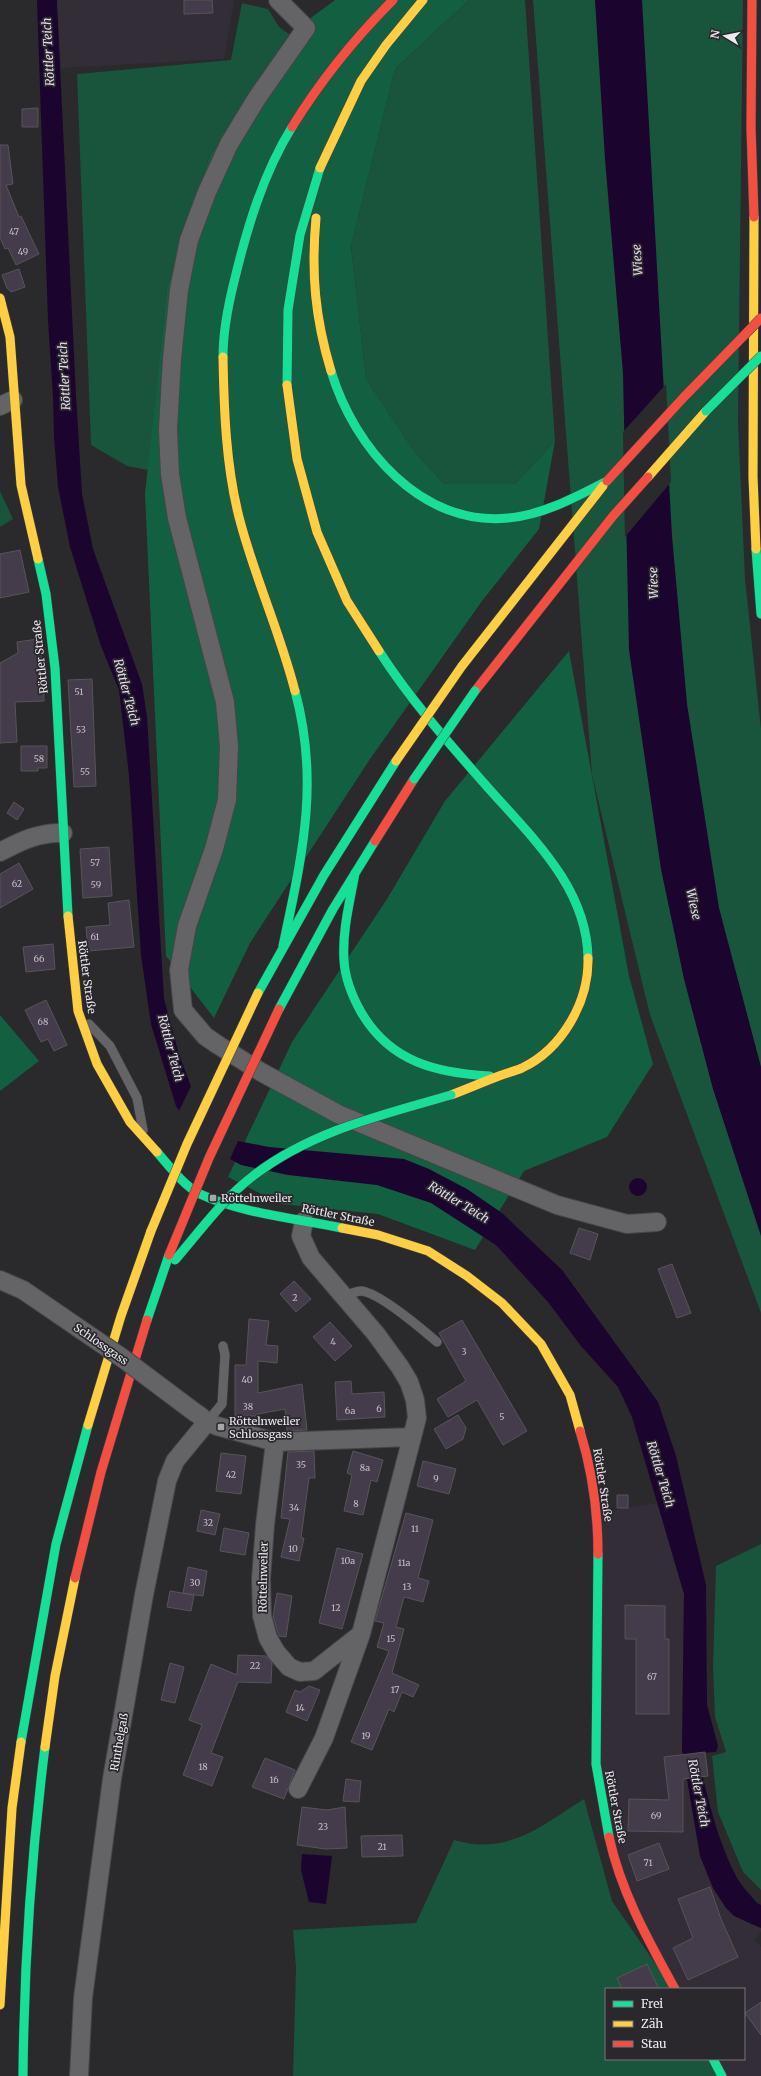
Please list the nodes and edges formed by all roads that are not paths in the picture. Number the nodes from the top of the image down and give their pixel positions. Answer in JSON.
{"nodes":[{"id":1,"x":278,"y":0,"type":"edge"},
{"id":2,"x":393,"y":0,"type":"edge"},
{"id":3,"x":423,"y":0,"type":"edge"},
{"id":4,"x":752,"y":0,"type":"edge"},
{"id":5,"x":761,"y":126,"type":"edge"},
{"id":6,"x":322,"y":164,"type":"junction"},
{"id":7,"x":754,"y":182,"type":"junction"},
{"id":8,"x":0,"y":298,"type":"edge"},
{"id":9,"x":761,"y":318,"type":"edge"},
{"id":10,"x":761,"y":356,"type":"edge"},
{"id":11,"x":6,"y":403,"type":"edge"},
{"id":12,"x":607,"y":481,"type":"junction"},
{"id":13,"x":761,"y":614,"type":"edge"},
{"id":14,"x":63,"y":833,"type":"junction"},
{"id":15,"x":0,"y":852,"type":"edge"},
{"id":16,"x":355,"y":872,"type":"junction"},
{"id":17,"x":282,"y":946,"type":"junction"},
{"id":18,"x":78,"y":1011,"type":"junction"},
{"id":19,"x":499,"y":1076,"type":"junction"},
{"id":20,"x":145,"y":1139,"type":"junction"},
{"id":21,"x":304,"y":1221,"type":"junction"},
{"id":22,"x":657,"y":1222,"type":"dead end"},
{"id":23,"x":172,"y":1258,"type":"junction"},
{"id":24,"x":0,"y":1280,"type":"edge"},
{"id":25,"x":343,"y":1296,"type":"junction"},
{"id":26,"x":437,"y":1342,"type":"dead end"},
{"id":27,"x":222,"y":1346,"type":"dead end"},
{"id":28,"x":202,"y":1418,"type":"junction"},
{"id":29,"x":412,"y":1437,"type":"junction"},
{"id":30,"x":275,"y":1442,"type":"junction"},
{"id":31,"x":361,"y":1634,"type":"junction"},
{"id":32,"x":298,"y":1789,"type":"dead end"},
{"id":33,"x":674,"y":1988,"type":"edge"},
{"id":34,"x":0,"y":2005,"type":"edge"},
{"id":35,"x":714,"y":2060,"type":"edge"},
{"id":36,"x":23,"y":2076,"type":"edge"},
{"id":37,"x":79,"y":2076,"type":"edge"},
{"id":38,"x":722,"y":2076,"type":"edge"}],
"edges":[{"from":1,"to":22,"type":"street"},
{"from":2,"to":17,"type":"main road"},
{"from":3,"to":6,"type":"main road"},
{"from":4,"to":7,"type":"main road"},
{"from":5,"to":7,"type":"main road"},
{"from":6,"to":12,"type":"main road"},
{"from":6,"to":19,"type":"main road"},
{"from":7,"to":13,"type":"main road"},
{"from":8,"to":11,"type":"main road","name":"Röttler Straße"},
{"from":9,"to":12,"type":"main road","bridge":true},
{"from":10,"to":16,"type":"main road","bridge":true},
{"from":11,"to":14,"type":"main road","name":"Röttler Straße"},
{"from":12,"to":17,"type":"main road","bridge":true},
{"from":14,"to":15,"type":"street"},
{"from":14,"to":18,"type":"main road","name":"Röttler Straße"},
{"from":16,"to":19,"type":"main road"},
{"from":16,"to":23,"type":"main road","bridge":true},
{"from":17,"to":34,"type":"main road","bridge":true},
{"from":18,"to":20,"type":"main road","name":"Röttler Straße"},
{"from":18,"to":20,"type":"lane"},
{"from":19,"to":23,"type":"main road","bridge":true},
{"from":20,"to":21,"type":"main road","name":"Röttler Straße"},
{"from":21,"to":25,"type":"street"},
{"from":21,"to":33,"type":"main road","name":"Röttler Straße"},
{"from":23,"to":36,"type":"main road"},
{"from":24,"to":28,"type":"street","name":"Schlossgass","bridge":true},
{"from":25,"to":26,"type":"lane"},
{"from":25,"to":29,"type":"street"},
{"from":27,"to":28,"type":"lane"},
{"from":28,"to":30,"type":"street"},
{"from":28,"to":37,"type":"street","name":"Rinthelgaß"},
{"from":29,"to":30,"type":"street"},
{"from":29,"to":31,"type":"street"},
{"from":30,"to":31,"type":"street","name":"Röttelnweiler"},
{"from":31,"to":32,"type":"street"},
{"from":35,"to":38,"type":"main road"}]}
